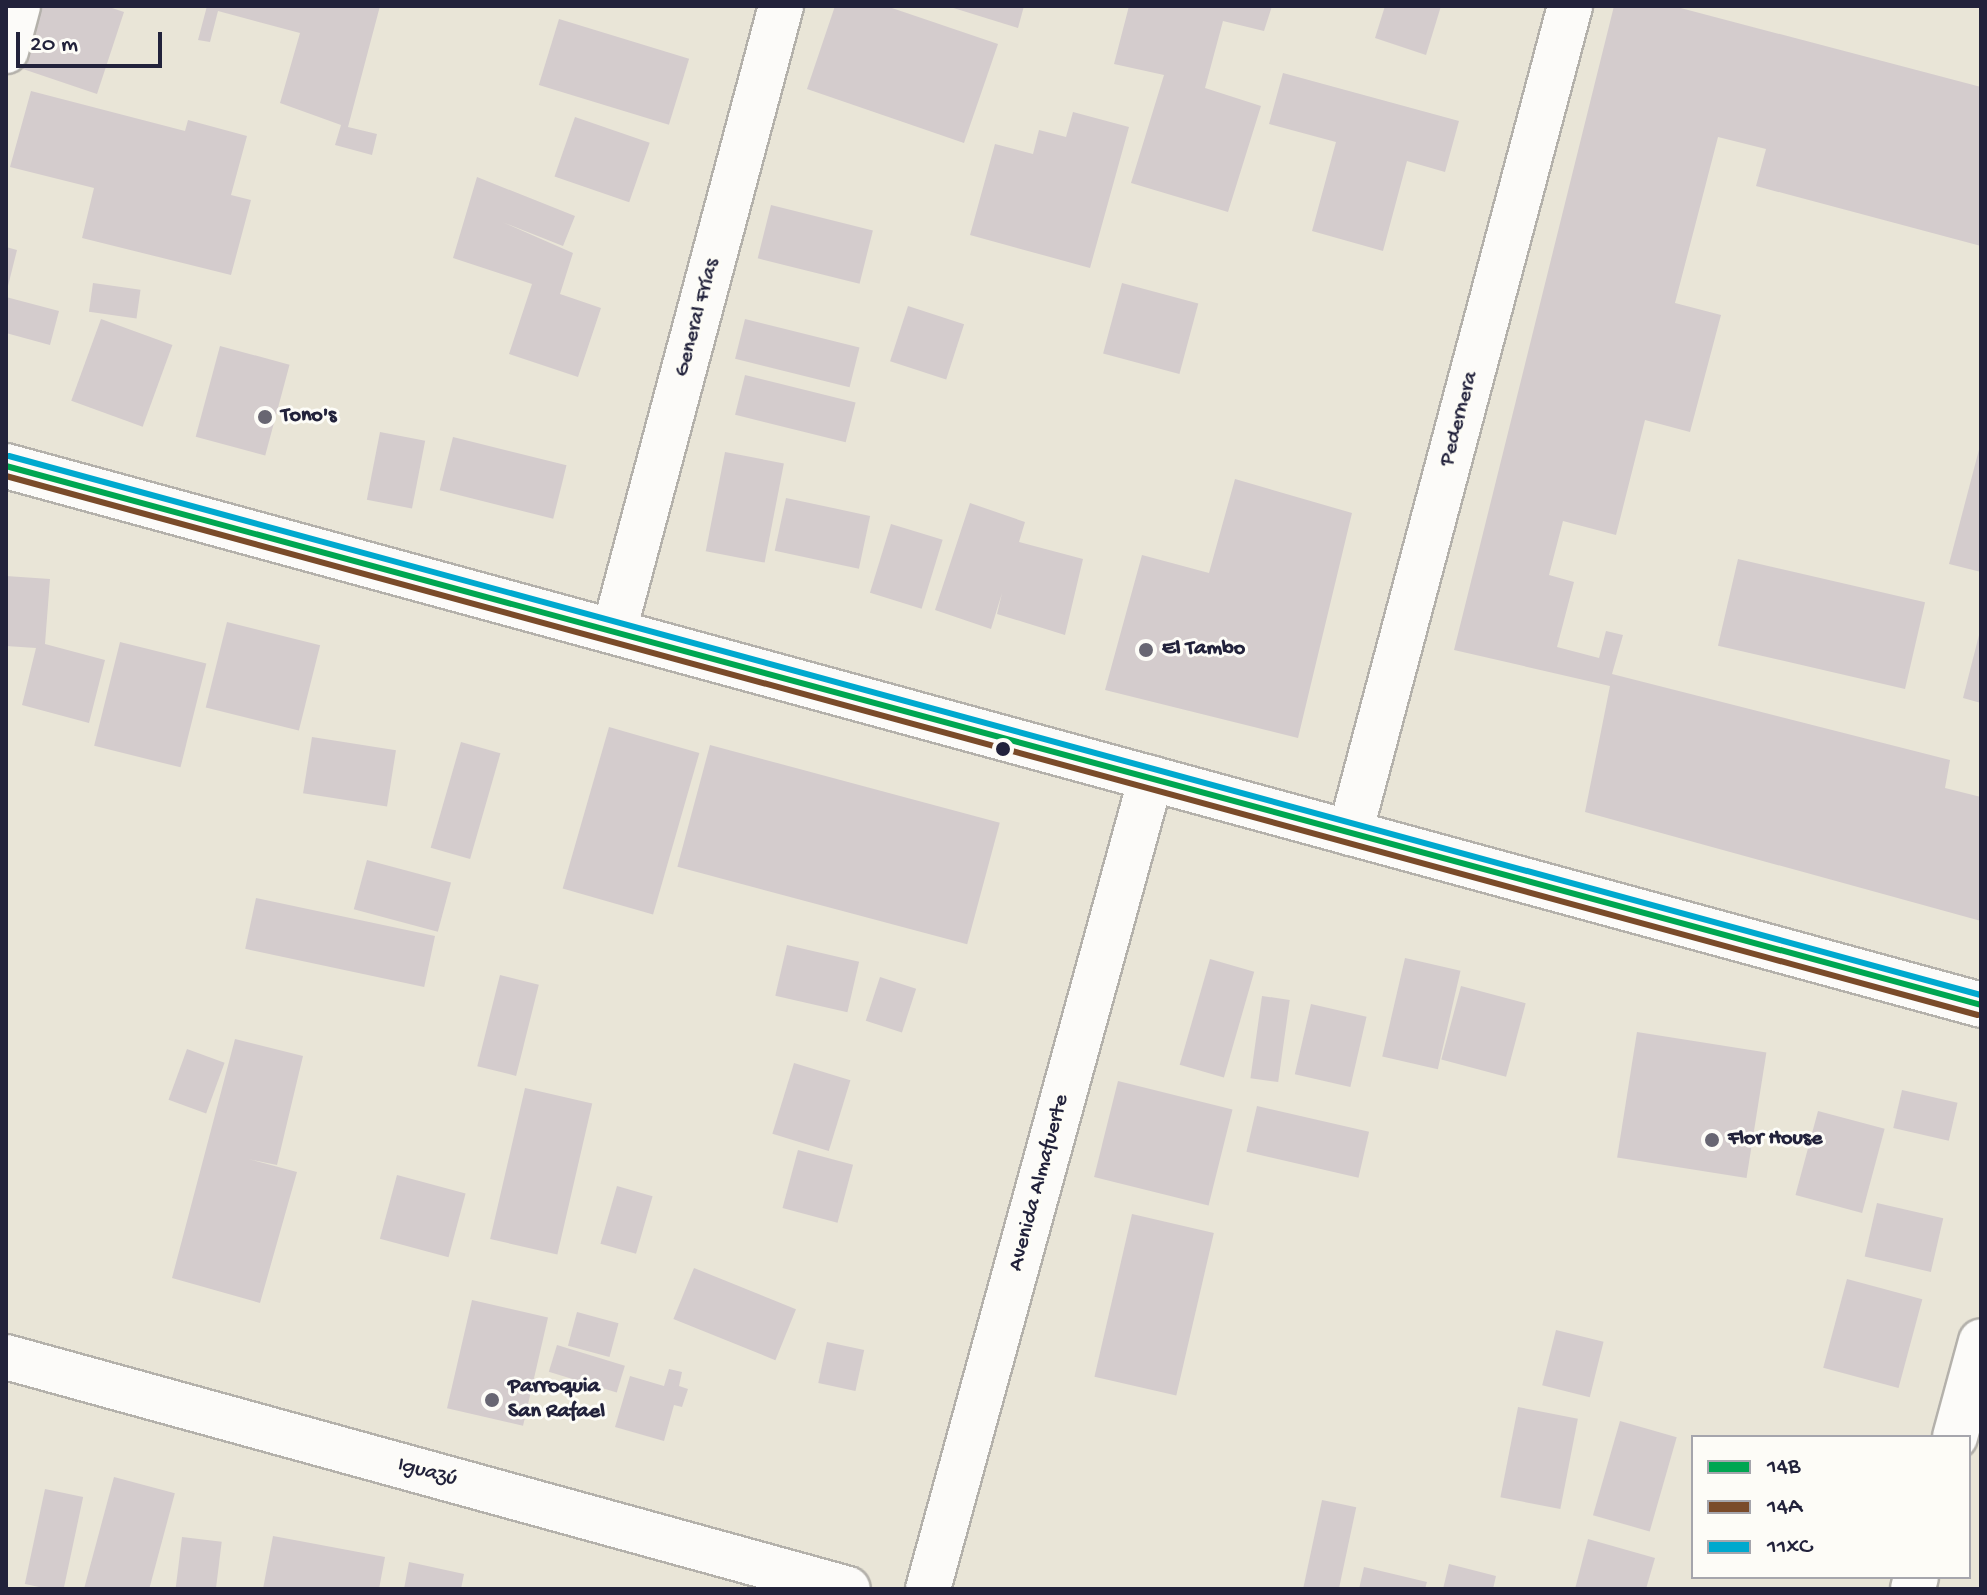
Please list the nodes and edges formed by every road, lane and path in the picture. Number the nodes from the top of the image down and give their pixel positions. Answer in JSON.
{"nodes":[{"id":1,"x":18,"y":6,"type":"edge"},
{"id":2,"x":781,"y":6,"type":"edge"},
{"id":3,"x":1570,"y":6,"type":"edge"},
{"id":4,"x":6,"y":51,"type":"edge"},
{"id":5,"x":6,"y":466,"type":"edge"},
{"id":6,"x":614,"y":631,"type":"junction"},
{"id":7,"x":1151,"y":778,"type":"junction"},
{"id":8,"x":1350,"y":833,"type":"junction"},
{"id":9,"x":1981,"y":1005,"type":"edge"},
{"id":10,"x":1981,"y":1341,"type":"edge"},
{"id":11,"x":6,"y":1357,"type":"edge"},
{"id":12,"x":1956,"y":1435,"type":"edge"},
{"id":13,"x":848,"y":1589,"type":"edge"},
{"id":14,"x":928,"y":1589,"type":"edge"}],
"edges":[{"from":1,"to":4,"type":"main road"},
{"from":2,"to":6,"type":"main road","name":"General Frías"},
{"from":3,"to":8,"type":"main road","name":"Pedernera"},
{"from":5,"to":6,"type":"main road"},
{"from":6,"to":7,"type":"main road"},
{"from":7,"to":8,"type":"main road"},
{"from":7,"to":14,"type":"main road","name":"Avenida Almafuerte"},
{"from":8,"to":9,"type":"main road"},
{"from":10,"to":12,"type":"main road"},
{"from":11,"to":13,"type":"main road","name":"Iguazú"}]}
